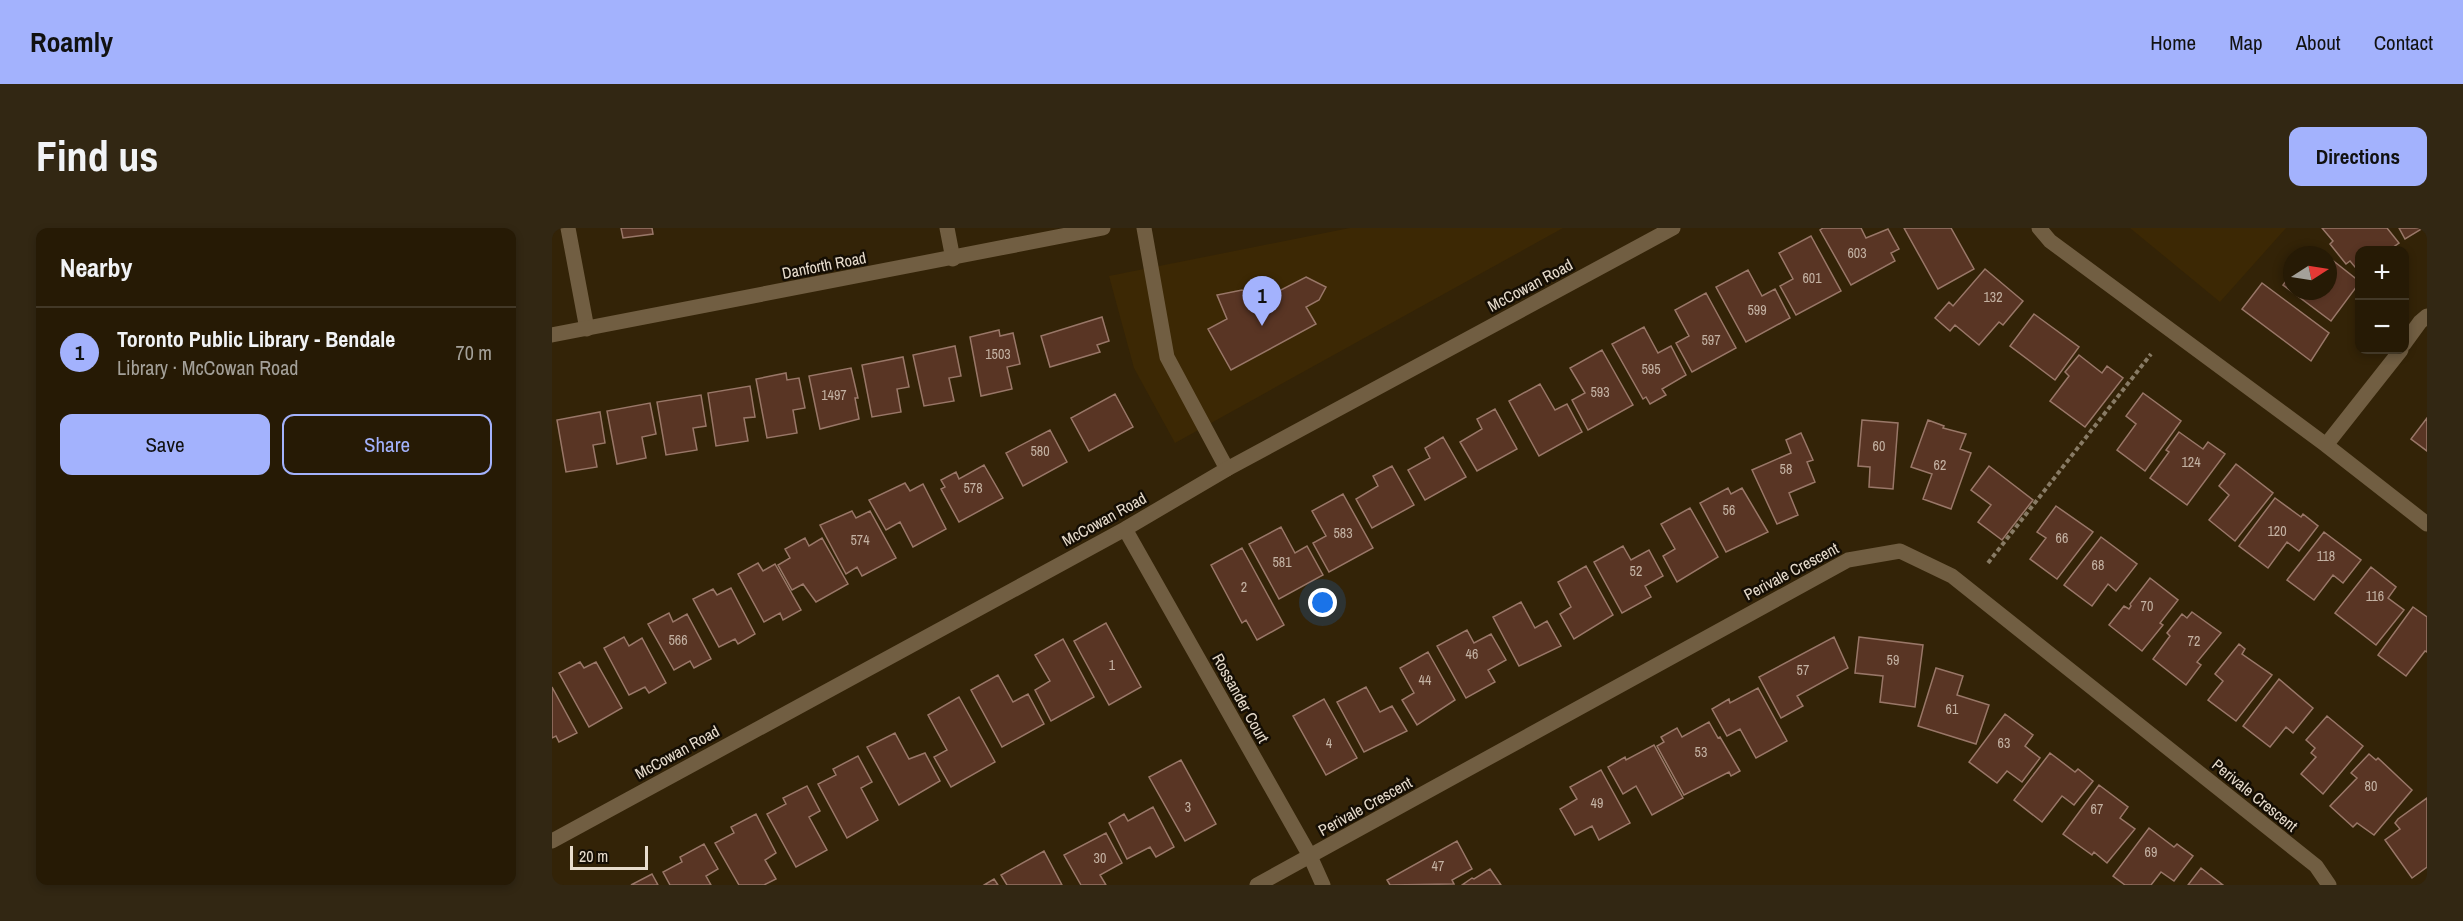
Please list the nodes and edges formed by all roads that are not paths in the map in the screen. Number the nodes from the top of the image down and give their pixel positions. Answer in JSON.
{"nodes":[{"id":1,"x":568,"y":228,"type":"edge"},
{"id":2,"x":947,"y":228,"type":"edge"},
{"id":3,"x":1103,"y":228,"type":"edge"},
{"id":4,"x":1144,"y":228,"type":"edge"},
{"id":5,"x":1672,"y":228,"type":"edge"},
{"id":6,"x":2039,"y":228,"type":"edge"},
{"id":7,"x":953,"y":259,"type":"junction"},
{"id":8,"x":2427,"y":316,"type":"edge"},
{"id":9,"x":587,"y":329,"type":"junction"},
{"id":10,"x":552,"y":336,"type":"edge"},
{"id":11,"x":2409,"y":337,"type":"edge"},
{"id":12,"x":2398,"y":354,"type":"edge"},
{"id":13,"x":2326,"y":445,"type":"junction"},
{"id":14,"x":1227,"y":469,"type":"junction"},
{"id":15,"x":2427,"y":524,"type":"edge"},
{"id":16,"x":1125,"y":529,"type":"junction"},
{"id":17,"x":552,"y":841,"type":"edge"},
{"id":18,"x":1310,"y":856,"type":"junction"},
{"id":19,"x":1257,"y":885,"type":"edge"},
{"id":20,"x":1323,"y":885,"type":"edge"},
{"id":21,"x":2329,"y":885,"type":"edge"}],
"edges":[{"from":1,"to":9,"type":"street"},
{"from":2,"to":7,"type":"street"},
{"from":3,"to":7,"type":"street","name":"Danforth Road"},
{"from":4,"to":14,"type":"street"},
{"from":5,"to":14,"type":"street","name":"McCowan Road"},
{"from":6,"to":13,"type":"street"},
{"from":7,"to":9,"type":"street","name":"Danforth Road"},
{"from":8,"to":11,"type":"street"},
{"from":9,"to":10,"type":"street","name":"Danforth Road"},
{"from":12,"to":13,"type":"street"},
{"from":13,"to":15,"type":"street"},
{"from":14,"to":16,"type":"street","name":"McCowan Road"},
{"from":16,"to":17,"type":"street","name":"McCowan Road"},
{"from":16,"to":18,"type":"street","name":"Rossander Court"},
{"from":18,"to":19,"type":"street","name":"Perivale Crescent"},
{"from":18,"to":20,"type":"street","name":"Rossander Court"},
{"from":18,"to":21,"type":"street","name":"Perivale Crescent"}]}
